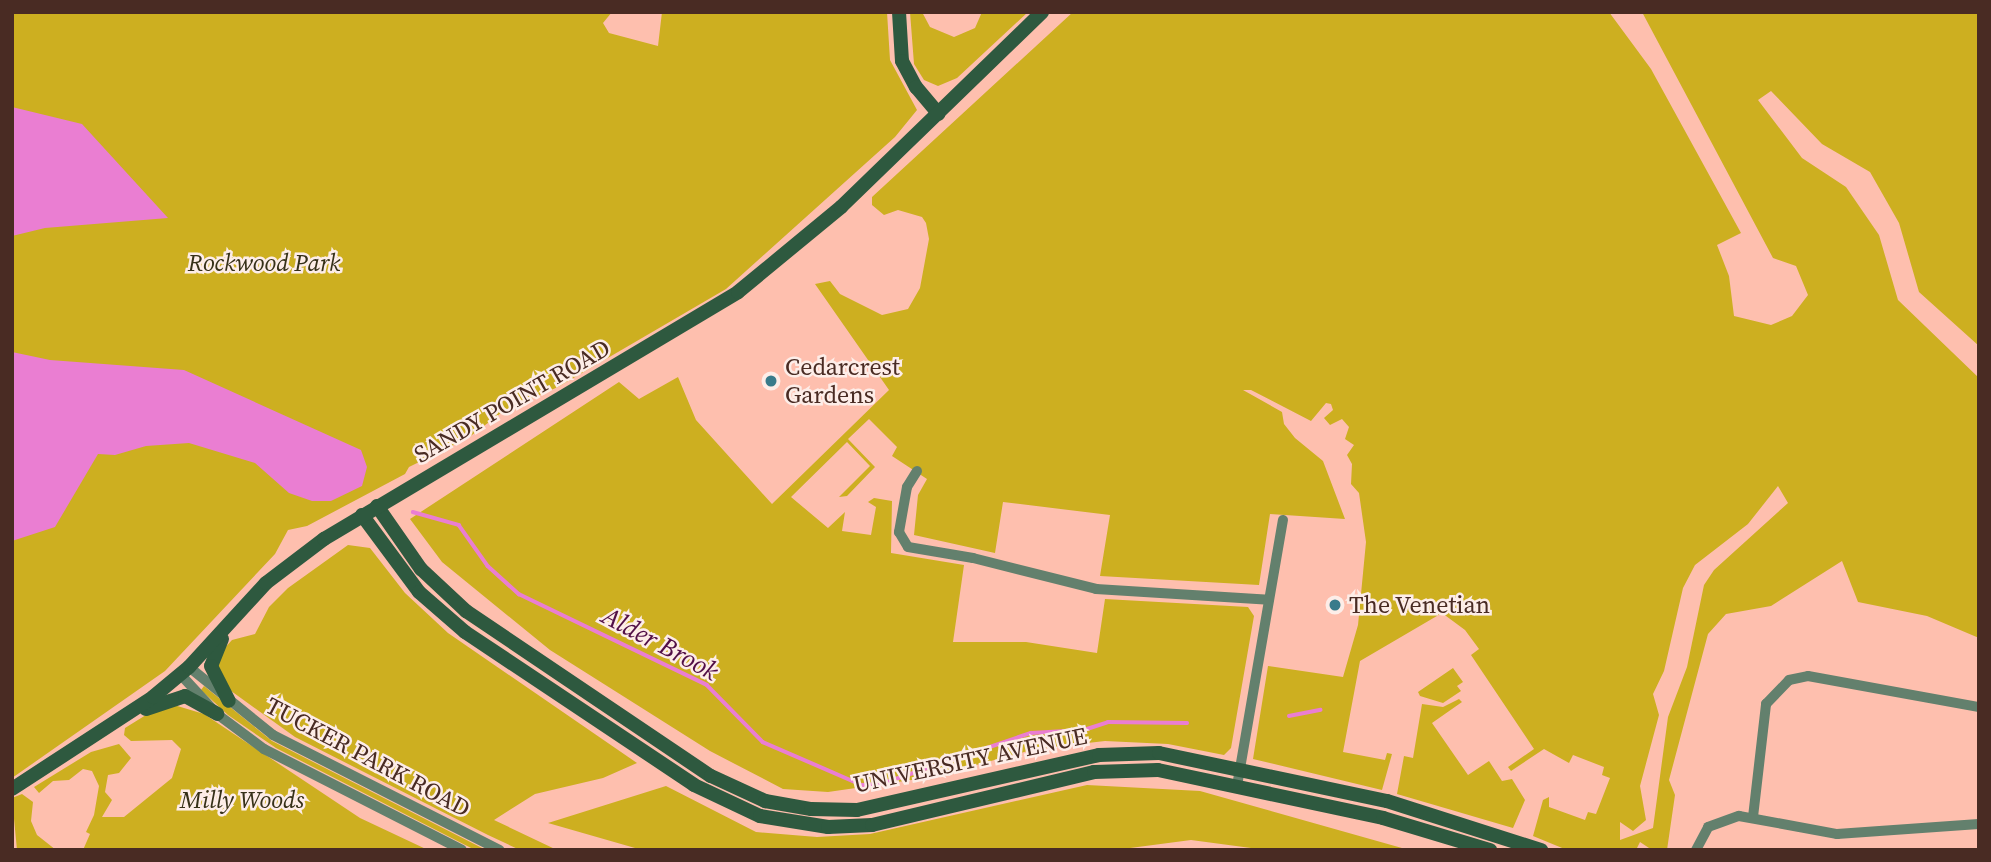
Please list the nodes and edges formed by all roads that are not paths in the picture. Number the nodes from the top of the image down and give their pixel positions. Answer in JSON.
{"nodes":[{"id":1,"x":899,"y":12,"type":"edge"},
{"id":2,"x":1042,"y":12,"type":"edge"},
{"id":3,"x":939,"y":114,"type":"junction"},
{"id":4,"x":917,"y":471,"type":"dead end"},
{"id":5,"x":377,"y":506,"type":"junction"},
{"id":6,"x":362,"y":515,"type":"junction"},
{"id":7,"x":1283,"y":520,"type":"dead end"},
{"id":8,"x":1269,"y":600,"type":"junction"},
{"id":9,"x":237,"y":614,"type":"junction"},
{"id":10,"x":185,"y":671,"type":"junction"},
{"id":11,"x":229,"y":701,"type":"junction"},
{"id":12,"x":1979,"y":707,"type":"edge"},
{"id":13,"x":217,"y":714,"type":"junction"},
{"id":14,"x":118,"y":720,"type":"junction"},
{"id":15,"x":1240,"y":768,"type":"junction"},
{"id":16,"x":1237,"y":786,"type":"junction"},
{"id":17,"x":12,"y":789,"type":"edge"},
{"id":18,"x":1753,"y":817,"type":"junction"},
{"id":19,"x":1979,"y":824,"type":"edge"},
{"id":20,"x":462,"y":850,"type":"edge"},
{"id":21,"x":500,"y":850,"type":"edge"},
{"id":22,"x":1490,"y":850,"type":"edge"},
{"id":23,"x":1541,"y":850,"type":"edge"},
{"id":24,"x":1696,"y":850,"type":"edge"}],
"edges":[{"from":1,"to":3,"type":"main road"},
{"from":2,"to":3,"type":"main road","name":"SANDY POINT ROAD"},
{"from":3,"to":5,"type":"main road","name":"SANDY POINT ROAD"},
{"from":4,"to":8,"type":"street"},
{"from":5,"to":6,"type":"main road","name":"SANDY POINT ROAD"},
{"from":5,"to":15,"type":"main road","name":"UNIVERSITY AVENUE"},
{"from":6,"to":9,"type":"main road","name":"SANDY POINT ROAD"},
{"from":6,"to":16,"type":"main road","name":"UNIVERSITY AVENUE"},
{"from":7,"to":8,"type":"street"},
{"from":8,"to":15,"type":"street"},
{"from":9,"to":10,"type":"main road","name":"SANDY POINT ROAD"},
{"from":9,"to":11,"type":"main road"},
{"from":10,"to":11,"type":"street","name":"TUCKER PARK ROAD"},
{"from":10,"to":13,"type":"street","name":"TUCKER PARK ROAD"},
{"from":10,"to":14,"type":"main road","name":"SANDY POINT ROAD"},
{"from":11,"to":21,"type":"street","name":"TUCKER PARK ROAD"},
{"from":12,"to":18,"type":"street"},
{"from":13,"to":14,"type":"main road"},
{"from":13,"to":20,"type":"street","name":"TUCKER PARK ROAD"},
{"from":14,"to":17,"type":"main road","name":"SANDY POINT ROAD"},
{"from":15,"to":16,"type":"street"},
{"from":15,"to":23,"type":"main road","name":"UNIVERSITY AVENUE"},
{"from":16,"to":22,"type":"main road","name":"UNIVERSITY AVENUE"},
{"from":18,"to":19,"type":"street"},
{"from":18,"to":24,"type":"street"}]}
